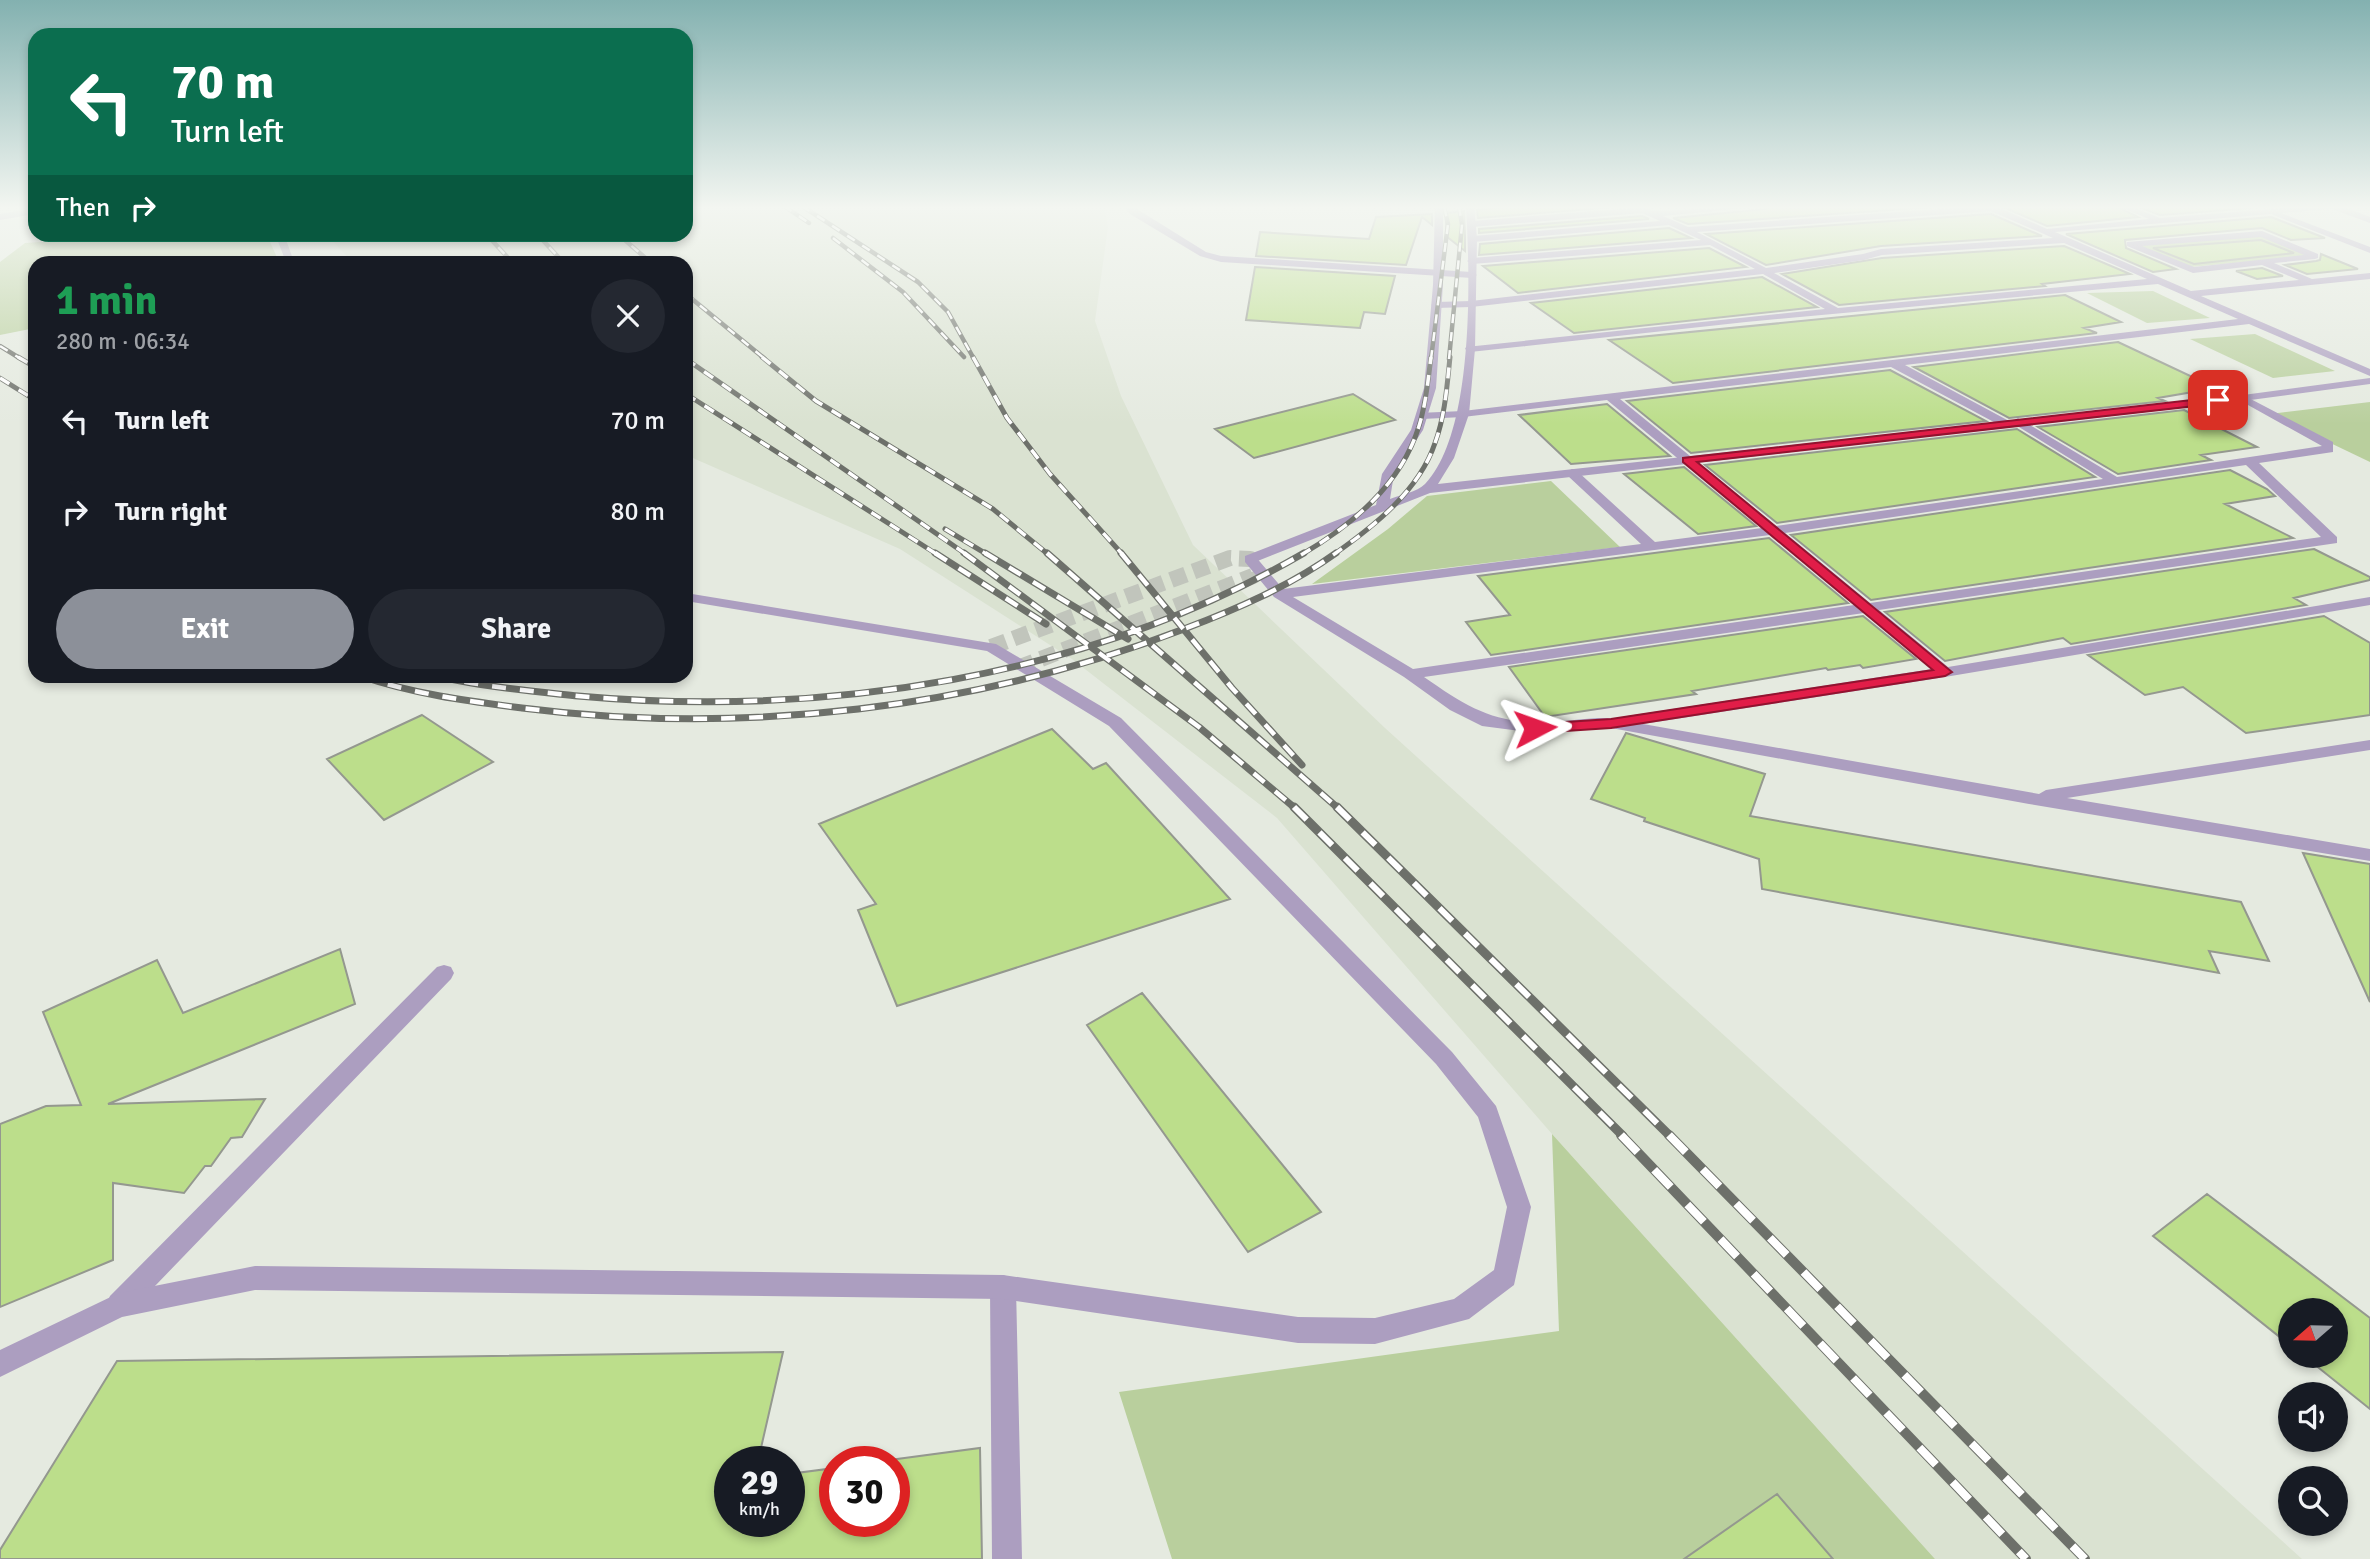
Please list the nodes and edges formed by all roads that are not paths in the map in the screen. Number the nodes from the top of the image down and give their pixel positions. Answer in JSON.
{"nodes":[{"id":1,"x":1438,"y":279,"type":"edge"},
{"id":2,"x":1472,"y":279,"type":"edge"},
{"id":3,"x":1696,"y":279,"type":"edge"},
{"id":4,"x":1779,"y":279,"type":"edge"},
{"id":5,"x":2153,"y":279,"type":"edge"},
{"id":6,"x":2303,"y":279,"type":"edge"},
{"id":7,"x":2338,"y":279,"type":"edge"},
{"id":8,"x":2158,"y":281,"type":"junction"},
{"id":9,"x":2311,"y":282,"type":"junction"},
{"id":10,"x":2188,"y":294,"type":"junction"},
{"id":11,"x":1471,"y":304,"type":"junction"},
{"id":12,"x":1436,"y":305,"type":"junction"},
{"id":13,"x":1835,"y":310,"type":"junction"},
{"id":14,"x":2249,"y":321,"type":"junction"},
{"id":15,"x":1470,"y":349,"type":"junction"},
{"id":16,"x":1893,"y":363,"type":"junction"},
{"id":17,"x":2370,"y":373,"type":"edge"},
{"id":18,"x":2370,"y":381,"type":"edge"},
{"id":19,"x":1609,"y":397,"type":"junction"},
{"id":20,"x":2243,"y":398,"type":"junction"},
{"id":21,"x":1463,"y":414,"type":"junction"},
{"id":22,"x":1422,"y":415,"type":"junction"},
{"id":23,"x":2012,"y":423,"type":"junction"},
{"id":24,"x":1687,"y":460,"type":"junction"},
{"id":25,"x":2248,"y":460,"type":"junction"},
{"id":26,"x":1572,"y":473,"type":"junction"},
{"id":27,"x":2114,"y":480,"type":"junction"},
{"id":28,"x":1428,"y":489,"type":"junction"},
{"id":29,"x":1382,"y":508,"type":"junction"},
{"id":30,"x":1773,"y":531,"type":"junction"},
{"id":31,"x":1650,"y":545,"type":"junction"},
{"id":32,"x":1279,"y":594,"type":"junction"},
{"id":33,"x":693,"y":598,"type":"edge"},
{"id":34,"x":2370,"y":601,"type":"edge"},
{"id":35,"x":1865,"y":608,"type":"junction"},
{"id":36,"x":1945,"y":672,"type":"junction"},
{"id":37,"x":1410,"y":674,"type":"junction"},
{"id":38,"x":1611,"y":723,"type":"junction"},
{"id":39,"x":2370,"y":745,"type":"edge"},
{"id":40,"x":2029,"y":798,"type":"junction"},
{"id":41,"x":2370,"y":855,"type":"edge"},
{"id":42,"x":444,"y":974,"type":"dead end"},
{"id":43,"x":1003,"y":1287,"type":"junction"},
{"id":44,"x":119,"y":1305,"type":"junction"},
{"id":45,"x":0,"y":1364,"type":"edge"},
{"id":46,"x":1007,"y":1559,"type":"edge"}],
"edges":[{"from":1,"to":12,"type":"street"},
{"from":2,"to":11,"type":"street"},
{"from":3,"to":11,"type":"street"},
{"from":4,"to":13,"type":"street"},
{"from":5,"to":8,"type":"street"},
{"from":6,"to":9,"type":"street"},
{"from":7,"to":9,"type":"street"},
{"from":8,"to":10,"type":"street"},
{"from":8,"to":13,"type":"street"},
{"from":9,"to":10,"type":"street"},
{"from":10,"to":14,"type":"street"},
{"from":11,"to":12,"type":"street"},
{"from":11,"to":15,"type":"street"},
{"from":12,"to":22,"type":"street"},
{"from":13,"to":15,"type":"street"},
{"from":14,"to":16,"type":"street"},
{"from":14,"to":17,"type":"street"},
{"from":15,"to":21,"type":"street"},
{"from":16,"to":19,"type":"street"},
{"from":16,"to":23,"type":"street"},
{"from":18,"to":20,"type":"street"},
{"from":19,"to":21,"type":"street"},
{"from":19,"to":24,"type":"street"},
{"from":20,"to":23,"type":"street"},
{"from":20,"to":25,"type":"street"},
{"from":21,"to":22,"type":"street"},
{"from":21,"to":28,"type":"street"},
{"from":22,"to":29,"type":"street"},
{"from":23,"to":24,"type":"street"},
{"from":23,"to":27,"type":"street"},
{"from":24,"to":26,"type":"street"},
{"from":24,"to":30,"type":"street"},
{"from":25,"to":27,"type":"street"},
{"from":25,"to":35,"type":"street"},
{"from":26,"to":28,"type":"street"},
{"from":26,"to":31,"type":"street"},
{"from":27,"to":30,"type":"street"},
{"from":28,"to":29,"type":"street"},
{"from":29,"to":32,"type":"street"},
{"from":30,"to":31,"type":"street"},
{"from":30,"to":35,"type":"street"},
{"from":31,"to":32,"type":"street"},
{"from":32,"to":37,"type":"street"},
{"from":33,"to":43,"type":"street"},
{"from":34,"to":36,"type":"street"},
{"from":35,"to":36,"type":"street"},
{"from":35,"to":37,"type":"street"},
{"from":36,"to":38,"type":"street"},
{"from":37,"to":38,"type":"street"},
{"from":38,"to":40,"type":"street"},
{"from":39,"to":40,"type":"street"},
{"from":40,"to":41,"type":"street"},
{"from":42,"to":44,"type":"street"},
{"from":43,"to":44,"type":"street"},
{"from":43,"to":46,"type":"street"},
{"from":44,"to":45,"type":"street"}]}
